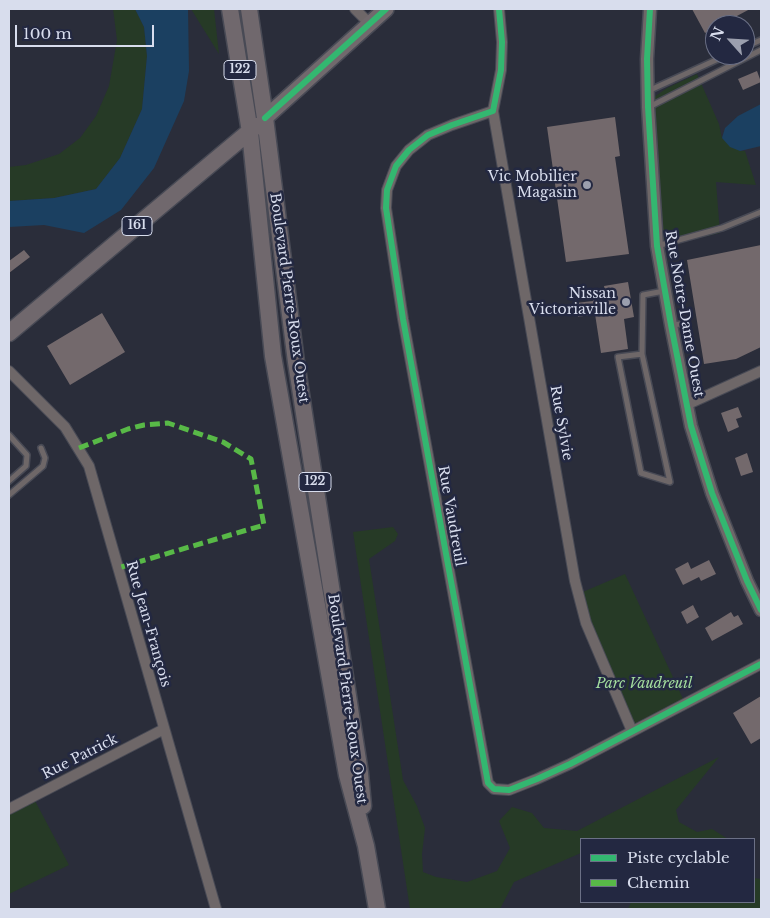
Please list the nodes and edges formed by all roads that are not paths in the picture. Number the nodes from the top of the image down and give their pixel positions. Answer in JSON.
{"nodes":[{"id":1,"x":230,"y":9,"type":"edge"},
{"id":2,"x":248,"y":9,"type":"edge"},
{"id":3,"x":355,"y":9,"type":"edge"},
{"id":4,"x":386,"y":9,"type":"edge"},
{"id":5,"x":499,"y":9,"type":"edge"},
{"id":6,"x":650,"y":9,"type":"edge"},
{"id":7,"x":370,"y":24,"type":"junction"},
{"id":8,"x":761,"y":50,"type":"edge"},
{"id":9,"x":705,"y":65,"type":"edge"},
{"id":10,"x":648,"y":91,"type":"junction"},
{"id":11,"x":648,"y":107,"type":"junction"},
{"id":12,"x":493,"y":112,"type":"junction"},
{"id":13,"x":265,"y":118,"type":"junction"},
{"id":14,"x":250,"y":132,"type":"junction"},
{"id":15,"x":761,"y":212,"type":"edge"},
{"id":16,"x":658,"y":246,"type":"junction"},
{"id":17,"x":664,"y":291,"type":"junction"},
{"id":18,"x":9,"y":333,"type":"edge"},
{"id":19,"x":642,"y":354,"type":"junction"},
{"id":20,"x":761,"y":371,"type":"edge"},
{"id":21,"x":9,"y":372,"type":"edge"},
{"id":22,"x":686,"y":405,"type":"junction"},
{"id":23,"x":9,"y":435,"type":"edge"},
{"id":24,"x":41,"y":448,"type":"dead end"},
{"id":25,"x":9,"y":481,"type":"edge"},
{"id":26,"x":9,"y":495,"type":"edge"},
{"id":27,"x":761,"y":610,"type":"edge"},
{"id":28,"x":761,"y":664,"type":"edge"},
{"id":29,"x":164,"y":729,"type":"junction"},
{"id":30,"x":632,"y":731,"type":"junction"},
{"id":31,"x":9,"y":809,"type":"edge"},
{"id":32,"x":366,"y":846,"type":"junction"},
{"id":33,"x":216,"y":909,"type":"edge"},
{"id":34,"x":376,"y":909,"type":"edge"}],
"edges":[{"from":1,"to":14,"type":"main road","name":"Boulevard Pierre-Roux Ouest","number":"122"},
{"from":2,"to":13,"type":"main road","name":"Boulevard Pierre-Roux Ouest","number":"122"},
{"from":3,"to":7,"type":"street"},
{"from":4,"to":7,"type":"main road"},
{"from":5,"to":12,"type":"street"},
{"from":6,"to":10,"type":"street","name":"Rue Notre-Dame Ouest"},
{"from":7,"to":13,"type":"main road"},
{"from":8,"to":11,"type":"lane"},
{"from":9,"to":10,"type":"lane"},
{"from":10,"to":11,"type":"street","name":"Rue Notre-Dame Ouest"},
{"from":11,"to":16,"type":"street","name":"Rue Notre-Dame Ouest"},
{"from":12,"to":30,"type":"street","name":"Rue Sylvie"},
{"from":12,"to":30,"type":"street","name":"Rue Vaudreuil"},
{"from":13,"to":14,"type":"main road","number":"161"},
{"from":13,"to":32,"type":"main road","name":"Boulevard Pierre-Roux Ouest","number":"122"},
{"from":14,"to":18,"type":"main road","number":"161"},
{"from":14,"to":32,"type":"main road","name":"Boulevard Pierre-Roux Ouest","number":"122"},
{"from":15,"to":16,"type":"lane"},
{"from":16,"to":17,"type":"street","name":"Rue Notre-Dame Ouest"},
{"from":17,"to":19,"type":"lane"},
{"from":17,"to":22,"type":"street","name":"Rue Notre-Dame Ouest"},
{"from":19,"to":19,"type":"lane"},
{"from":20,"to":22,"type":"street"},
{"from":21,"to":29,"type":"street","name":"Rue Jean-François"},
{"from":22,"to":27,"type":"street","name":"Rue Notre-Dame Ouest"},
{"from":23,"to":25,"type":"lane"},
{"from":24,"to":26,"type":"lane"},
{"from":28,"to":30,"type":"street","name":"Rue Vaudreuil"},
{"from":29,"to":31,"type":"street","name":"Rue Patrick"},
{"from":29,"to":33,"type":"street","name":"Rue Jean-François"},
{"from":32,"to":34,"type":"main road","number":"122"}]}
